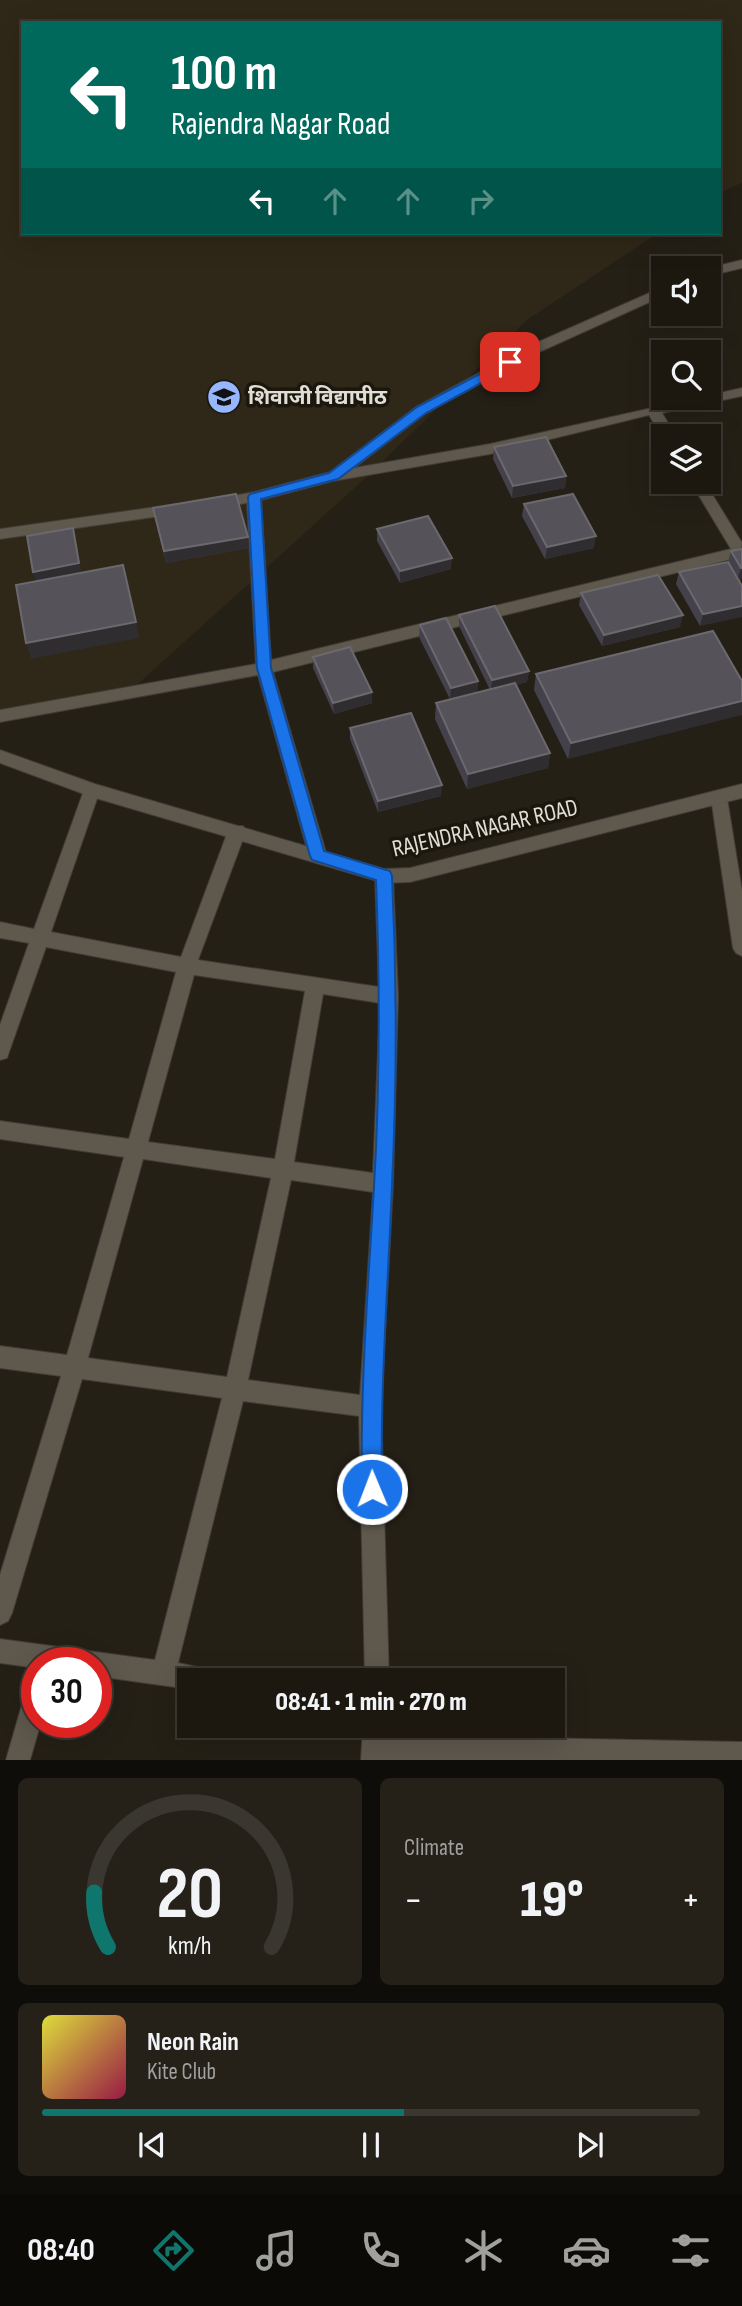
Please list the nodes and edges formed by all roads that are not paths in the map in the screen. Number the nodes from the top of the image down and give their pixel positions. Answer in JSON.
{"nodes":[{"id":1,"x":742,"y":264,"type":"edge"},
{"id":2,"x":721,"y":269,"type":"edge"},
{"id":3,"x":651,"y":296,"type":"edge"},
{"id":4,"x":742,"y":392,"type":"edge"},
{"id":5,"x":721,"y":396,"type":"edge"},
{"id":6,"x":653,"y":410,"type":"joint"},
{"id":7,"x":662,"y":424,"type":"edge"},
{"id":8,"x":333,"y":476,"type":"junction"},
{"id":9,"x":705,"y":494,"type":"edge"},
{"id":10,"x":254,"y":497,"type":"junction"},
{"id":11,"x":0,"y":534,"type":"edge"},
{"id":12,"x":741,"y":552,"type":"edge"},
{"id":13,"x":264,"y":668,"type":"junction"},
{"id":14,"x":0,"y":716,"type":"edge"},
{"id":15,"x":0,"y":756,"type":"edge"},
{"id":16,"x":92,"y":790,"type":"junction"},
{"id":17,"x":742,"y":791,"type":"edge"},
{"id":18,"x":719,"y":798,"type":"junction"},
{"id":19,"x":237,"y":831,"type":"junction"},
{"id":20,"x":318,"y":856,"type":"junction"},
{"id":21,"x":384,"y":876,"type":"junction"},
{"id":22,"x":0,"y":930,"type":"edge"},
{"id":23,"x":40,"y":940,"type":"junction"},
{"id":24,"x":742,"y":948,"type":"edge"},
{"id":25,"x":187,"y":966,"type":"junction"},
{"id":26,"x":315,"y":985,"type":"junction"},
{"id":27,"x":389,"y":996,"type":"junction"},
{"id":28,"x":0,"y":1052,"type":"edge"},
{"id":29,"x":0,"y":1130,"type":"edge"},
{"id":30,"x":138,"y":1148,"type":"junction"},
{"id":31,"x":283,"y":1170,"type":"junction"},
{"id":32,"x":383,"y":1184,"type":"junction"},
{"id":33,"x":0,"y":1357,"type":"edge"},
{"id":34,"x":75,"y":1365,"type":"junction"},
{"id":35,"x":235,"y":1388,"type":"junction"},
{"id":36,"x":370,"y":1407,"type":"junction"},
{"id":37,"x":0,"y":1613,"type":"edge"},
{"id":38,"x":0,"y":1651,"type":"edge"},
{"id":39,"x":21,"y":1655,"type":"edge"},
{"id":40,"x":112,"y":1666,"type":"edge"},
{"id":41,"x":377,"y":1668,"type":"edge"},
{"id":42,"x":164,"y":1673,"type":"junction"},
{"id":43,"x":177,"y":1675,"type":"edge"},
{"id":44,"x":24,"y":1738,"type":"edge"},
{"id":45,"x":374,"y":1744,"type":"edge"},
{"id":46,"x":742,"y":1754,"type":"edge"},
{"id":47,"x":18,"y":1760,"type":"edge"}],
"edges":[{"from":1,"to":2,"type":"street"},
{"from":3,"to":8,"type":"street"},
{"from":4,"to":5,"type":"street"},
{"from":6,"to":7,"type":"street"},
{"from":6,"to":8,"type":"street"},
{"from":8,"to":10,"type":"street"},
{"from":9,"to":12,"type":"street"},
{"from":10,"to":11,"type":"street"},
{"from":10,"to":13,"type":"street"},
{"from":12,"to":13,"type":"street"},
{"from":13,"to":14,"type":"street"},
{"from":13,"to":20,"type":"street"},
{"from":15,"to":16,"type":"street","name":"RAJENDRA NAGAR ROAD"},
{"from":16,"to":19,"type":"street","name":"RAJENDRA NAGAR ROAD"},
{"from":16,"to":23,"type":"street"},
{"from":17,"to":18,"type":"street","name":"RAJENDRA NAGAR ROAD"},
{"from":18,"to":21,"type":"street","name":"RAJENDRA NAGAR ROAD"},
{"from":18,"to":24,"type":"street"},
{"from":19,"to":20,"type":"street","name":"RAJENDRA NAGAR ROAD"},
{"from":19,"to":25,"type":"street"},
{"from":20,"to":21,"type":"street","name":"RAJENDRA NAGAR ROAD"},
{"from":21,"to":27,"type":"street"},
{"from":22,"to":23,"type":"street"},
{"from":23,"to":25,"type":"street"},
{"from":23,"to":28,"type":"street"},
{"from":25,"to":26,"type":"street"},
{"from":25,"to":30,"type":"street"},
{"from":26,"to":27,"type":"street"},
{"from":26,"to":31,"type":"street"},
{"from":27,"to":32,"type":"street"},
{"from":29,"to":30,"type":"street"},
{"from":30,"to":31,"type":"street"},
{"from":30,"to":34,"type":"street"},
{"from":31,"to":32,"type":"street"},
{"from":31,"to":35,"type":"street"},
{"from":32,"to":36,"type":"street"},
{"from":33,"to":34,"type":"street"},
{"from":34,"to":35,"type":"street"},
{"from":34,"to":37,"type":"street"},
{"from":35,"to":36,"type":"street"},
{"from":35,"to":42,"type":"street"},
{"from":36,"to":41,"type":"street"},
{"from":38,"to":39,"type":"street"},
{"from":40,"to":42,"type":"street"},
{"from":42,"to":43,"type":"street"},
{"from":44,"to":47,"type":"street"},
{"from":45,"to":46,"type":"street"}]}
